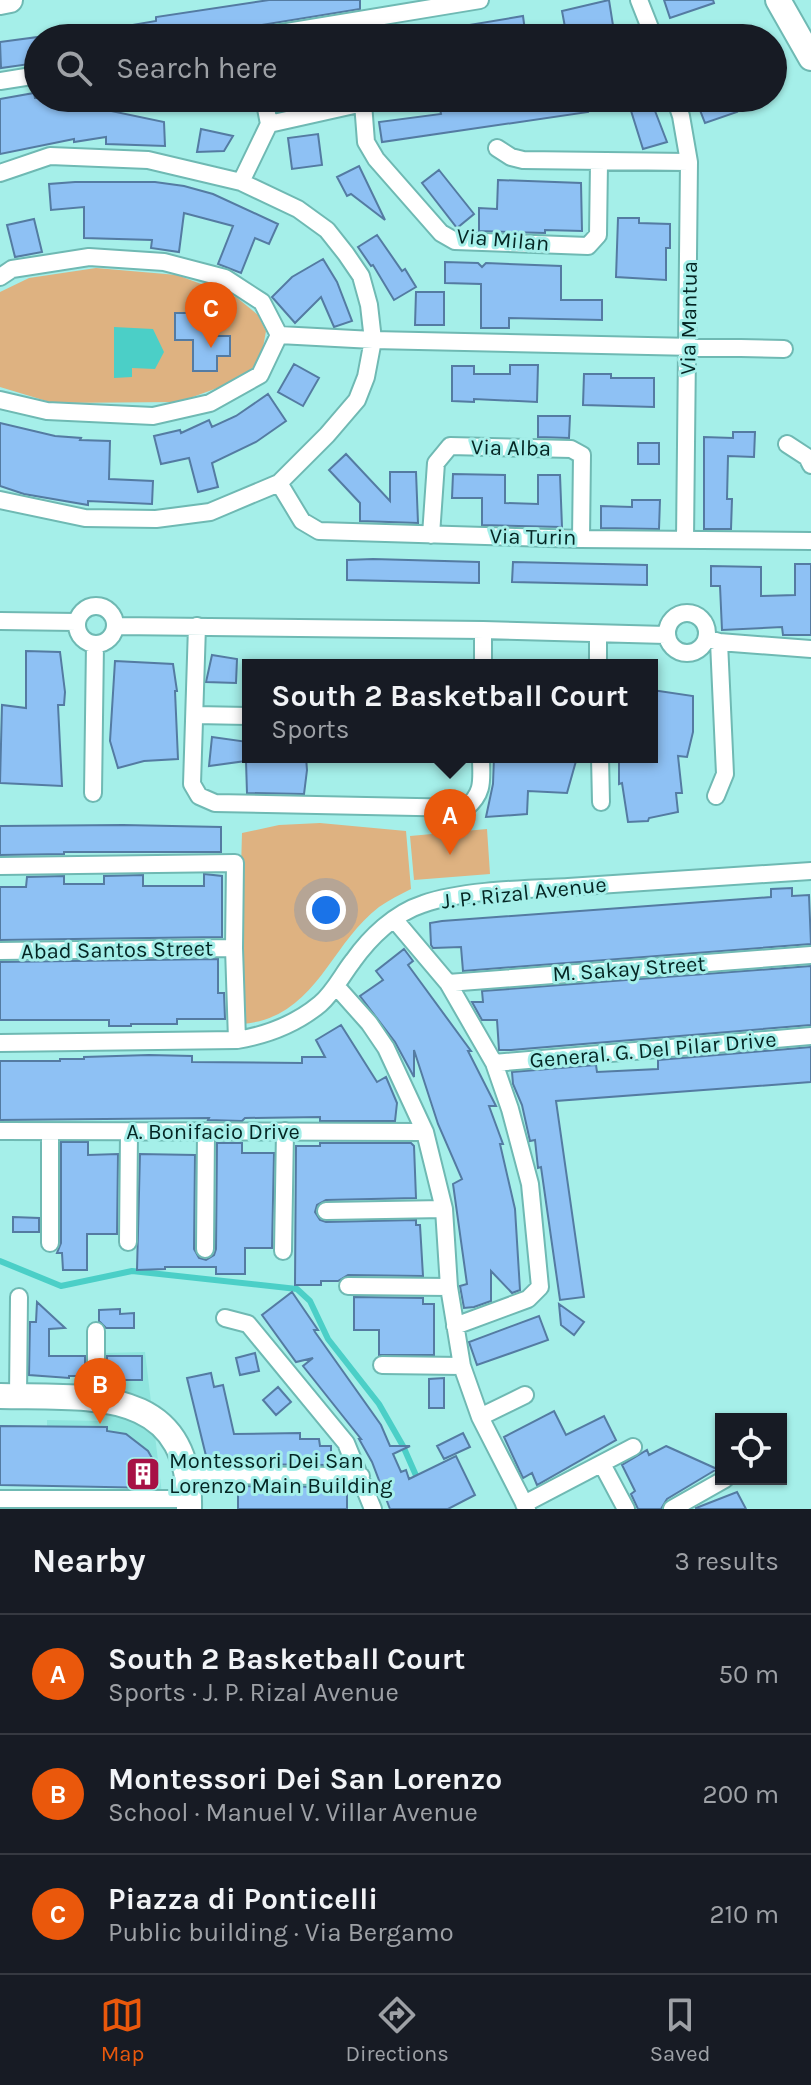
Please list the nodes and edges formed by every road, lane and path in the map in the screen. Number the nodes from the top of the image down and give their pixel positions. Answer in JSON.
{"nodes":[{"id":1,"x":10,"y":0,"type":"edge"},
{"id":2,"x":480,"y":0,"type":"edge"},
{"id":3,"x":639,"y":0,"type":"edge"},
{"id":4,"x":778,"y":0,"type":"edge"},
{"id":5,"x":0,"y":2,"type":"edge"},
{"id":6,"x":336,"y":24,"type":"edge"},
{"id":7,"x":648,"y":24,"type":"edge"},
{"id":8,"x":809,"y":52,"type":"edge"},
{"id":9,"x":24,"y":77,"type":"edge"},
{"id":10,"x":0,"y":81,"type":"edge"},
{"id":11,"x":267,"y":112,"type":"edge"},
{"id":12,"x":323,"y":112,"type":"edge"},
{"id":13,"x":364,"y":112,"type":"edge"},
{"id":14,"x":680,"y":112,"type":"edge"},
{"id":15,"x":269,"y":124,"type":"junction"},
{"id":16,"x":497,"y":148,"type":"dead end"},
{"id":17,"x":689,"y":162,"type":"junction"},
{"id":18,"x":599,"y":163,"type":"junction"},
{"id":19,"x":0,"y":173,"type":"edge"},
{"id":20,"x":241,"y":182,"type":"junction"},
{"id":21,"x":0,"y":277,"type":"edge"},
{"id":22,"x":279,"y":335,"type":"junction"},
{"id":23,"x":373,"y":340,"type":"junction"},
{"id":24,"x":689,"y":347,"type":"junction"},
{"id":25,"x":784,"y":349,"type":"dead end"},
{"id":26,"x":0,"y":400,"type":"edge"},
{"id":27,"x":787,"y":444,"type":"dead end"},
{"id":28,"x":811,"y":465,"type":"edge"},
{"id":29,"x":279,"y":483,"type":"junction"},
{"id":30,"x":0,"y":500,"type":"edge"},
{"id":31,"x":431,"y":535,"type":"junction"},
{"id":32,"x":581,"y":539,"type":"junction"},
{"id":33,"x":685,"y":540,"type":"junction"},
{"id":34,"x":811,"y":541,"type":"edge"},
{"id":35,"x":0,"y":621,"type":"edge"},
{"id":36,"x":77,"y":622,"type":"junction"},
{"id":37,"x":116,"y":626,"type":"junction"},
{"id":38,"x":197,"y":626,"type":"junction"},
{"id":39,"x":483,"y":630,"type":"junction"},
{"id":40,"x":598,"y":634,"type":"junction"},
{"id":41,"x":666,"y":635,"type":"junction"},
{"id":42,"x":713,"y":640,"type":"junction"},
{"id":43,"x":95,"y":644,"type":"junction"},
{"id":44,"x":811,"y":649,"type":"edge"},
{"id":45,"x":483,"y":659,"type":"edge"},
{"id":46,"x":598,"y":659,"type":"edge"},
{"id":47,"x":195,"y":715,"type":"junction"},
{"id":48,"x":242,"y":716,"type":"edge"},
{"id":49,"x":481,"y":763,"type":"edge"},
{"id":50,"x":600,"y":763,"type":"edge"},
{"id":51,"x":93,"y":793,"type":"dead end"},
{"id":52,"x":716,"y":796,"type":"dead end"},
{"id":53,"x":601,"y":802,"type":"dead end"},
{"id":54,"x":0,"y":866,"type":"edge"},
{"id":55,"x":811,"y":871,"type":"edge"},
{"id":56,"x":394,"y":919,"type":"junction"},
{"id":57,"x":234,"y":948,"type":"junction"},
{"id":58,"x":0,"y":951,"type":"edge"},
{"id":59,"x":811,"y":955,"type":"edge"},
{"id":60,"x":448,"y":983,"type":"junction"},
{"id":61,"x":336,"y":986,"type":"junction"},
{"id":62,"x":811,"y":1036,"type":"edge"},
{"id":63,"x":237,"y":1040,"type":"junction"},
{"id":64,"x":0,"y":1043,"type":"edge"},
{"id":65,"x":494,"y":1063,"type":"junction"},
{"id":66,"x":0,"y":1131,"type":"edge"},
{"id":67,"x":285,"y":1131,"type":"junction"},
{"id":68,"x":50,"y":1132,"type":"junction"},
{"id":69,"x":129,"y":1132,"type":"junction"},
{"id":70,"x":206,"y":1132,"type":"junction"},
{"id":71,"x":425,"y":1132,"type":"junction"},
{"id":72,"x":444,"y":1209,"type":"junction"},
{"id":73,"x":326,"y":1211,"type":"dead end"},
{"id":74,"x":128,"y":1242,"type":"dead end"},
{"id":75,"x":50,"y":1243,"type":"dead end"},
{"id":76,"x":205,"y":1249,"type":"dead end"},
{"id":77,"x":283,"y":1251,"type":"dead end"},
{"id":78,"x":348,"y":1286,"type":"dead end"},
{"id":79,"x":449,"y":1287,"type":"junction"},
{"id":80,"x":19,"y":1297,"type":"dead end"},
{"id":81,"x":225,"y":1318,"type":"dead end"},
{"id":82,"x":455,"y":1326,"type":"junction"},
{"id":83,"x":96,"y":1331,"type":"dead end"},
{"id":84,"x":382,"y":1365,"type":"dead end"},
{"id":85,"x":462,"y":1366,"type":"junction"},
{"id":86,"x":525,"y":1395,"type":"dead end"},
{"id":87,"x":9,"y":1396,"type":"edge"},
{"id":88,"x":96,"y":1398,"type":"junction"},
{"id":89,"x":480,"y":1417,"type":"junction"},
{"id":90,"x":633,"y":1447,"type":"dead end"},
{"id":91,"x":602,"y":1464,"type":"junction"},
{"id":92,"x":361,"y":1476,"type":"junction"},
{"id":93,"x":715,"y":1485,"type":"edge"},
{"id":94,"x":189,"y":1494,"type":"edge"},
{"id":95,"x":0,"y":1499,"type":"edge"},
{"id":96,"x":525,"y":1507,"type":"edge"},
{"id":97,"x":373,"y":1509,"type":"edge"},
{"id":98,"x":626,"y":1509,"type":"edge"},
{"id":99,"x":672,"y":1509,"type":"edge"}],
"edges":[{"from":1,"to":5,"type":"street"},
{"from":2,"to":6,"type":"street"},
{"from":3,"to":7,"type":"street"},
{"from":4,"to":8,"type":"street"},
{"from":9,"to":10,"type":"street"},
{"from":11,"to":15,"type":"street"},
{"from":12,"to":15,"type":"street"},
{"from":13,"to":18,"type":"street","name":"Via Milan"},
{"from":14,"to":17,"type":"street","name":"Via Mantua"},
{"from":15,"to":20,"type":"street"},
{"from":16,"to":18,"type":"street"},
{"from":17,"to":18,"type":"street"},
{"from":17,"to":24,"type":"street","name":"Via Mantua"},
{"from":19,"to":20,"type":"street"},
{"from":20,"to":23,"type":"street"},
{"from":21,"to":22,"type":"street"},
{"from":22,"to":23,"type":"street"},
{"from":22,"to":26,"type":"street"},
{"from":23,"to":24,"type":"street"},
{"from":23,"to":29,"type":"street"},
{"from":24,"to":25,"type":"street"},
{"from":24,"to":33,"type":"street","name":"Via Mantua"},
{"from":27,"to":28,"type":"street"},
{"from":29,"to":30,"type":"street"},
{"from":29,"to":31,"type":"street","name":"Via Turin"},
{"from":31,"to":32,"type":"street","name":"Via Turin"},
{"from":31,"to":32,"type":"street","name":"Via Alba"},
{"from":32,"to":33,"type":"street","name":"Via Turin"},
{"from":33,"to":34,"type":"street","name":"Via Turin"},
{"from":35,"to":36,"type":"street"},
{"from":36,"to":37,"type":"street"},
{"from":36,"to":43,"type":"street"},
{"from":37,"to":38,"type":"street"},
{"from":37,"to":43,"type":"street"},
{"from":38,"to":39,"type":"street"},
{"from":38,"to":47,"type":"street"},
{"from":39,"to":40,"type":"street"},
{"from":39,"to":45,"type":"street"},
{"from":40,"to":41,"type":"street"},
{"from":40,"to":46,"type":"street"},
{"from":41,"to":42,"type":"street"},
{"from":41,"to":42,"type":"street"},
{"from":42,"to":44,"type":"street"},
{"from":42,"to":52,"type":"street"},
{"from":43,"to":51,"type":"street"},
{"from":47,"to":48,"type":"street"},
{"from":47,"to":49,"type":"street"},
{"from":50,"to":53,"type":"street"},
{"from":54,"to":57,"type":"street"},
{"from":55,"to":56,"type":"street","name":"J. P. Rizal Avenue"},
{"from":56,"to":60,"type":"street"},
{"from":56,"to":61,"type":"street","name":"J. P. Rizal Avenue"},
{"from":57,"to":58,"type":"street","name":"Abad Santos Street"},
{"from":57,"to":63,"type":"street"},
{"from":59,"to":60,"type":"street","name":"M. Sakay Street"},
{"from":60,"to":65,"type":"street"},
{"from":61,"to":63,"type":"street","name":"J. P. Rizal Avenue"},
{"from":61,"to":71,"type":"street"},
{"from":62,"to":65,"type":"street","name":"General. G. Del Pilar Drive"},
{"from":63,"to":64,"type":"street","name":"J. P. Rizal Avenue"},
{"from":65,"to":82,"type":"street"},
{"from":66,"to":68,"type":"street","name":"A. Bonifacio Drive"},
{"from":67,"to":70,"type":"street","name":"A. Bonifacio Drive"},
{"from":67,"to":71,"type":"street","name":"A. Bonifacio Drive"},
{"from":67,"to":77,"type":"street"},
{"from":68,"to":69,"type":"street","name":"A. Bonifacio Drive"},
{"from":68,"to":75,"type":"street"},
{"from":69,"to":70,"type":"street","name":"A. Bonifacio Drive"},
{"from":69,"to":74,"type":"street"},
{"from":70,"to":76,"type":"street"},
{"from":71,"to":72,"type":"street"},
{"from":72,"to":73,"type":"street"},
{"from":72,"to":79,"type":"street"},
{"from":78,"to":79,"type":"street"},
{"from":79,"to":82,"type":"street"},
{"from":80,"to":87,"type":"street"},
{"from":81,"to":92,"type":"street"},
{"from":82,"to":85,"type":"street"},
{"from":83,"to":88,"type":"street"},
{"from":84,"to":85,"type":"street"},
{"from":85,"to":89,"type":"street"},
{"from":86,"to":89,"type":"street"},
{"from":87,"to":88,"type":"street"},
{"from":88,"to":94,"type":"street"},
{"from":89,"to":96,"type":"street"},
{"from":90,"to":91,"type":"street"},
{"from":91,"to":96,"type":"street"},
{"from":91,"to":98,"type":"street"},
{"from":92,"to":94,"type":"street"},
{"from":92,"to":97,"type":"street"},
{"from":93,"to":99,"type":"street"},
{"from":94,"to":95,"type":"street"}]}
